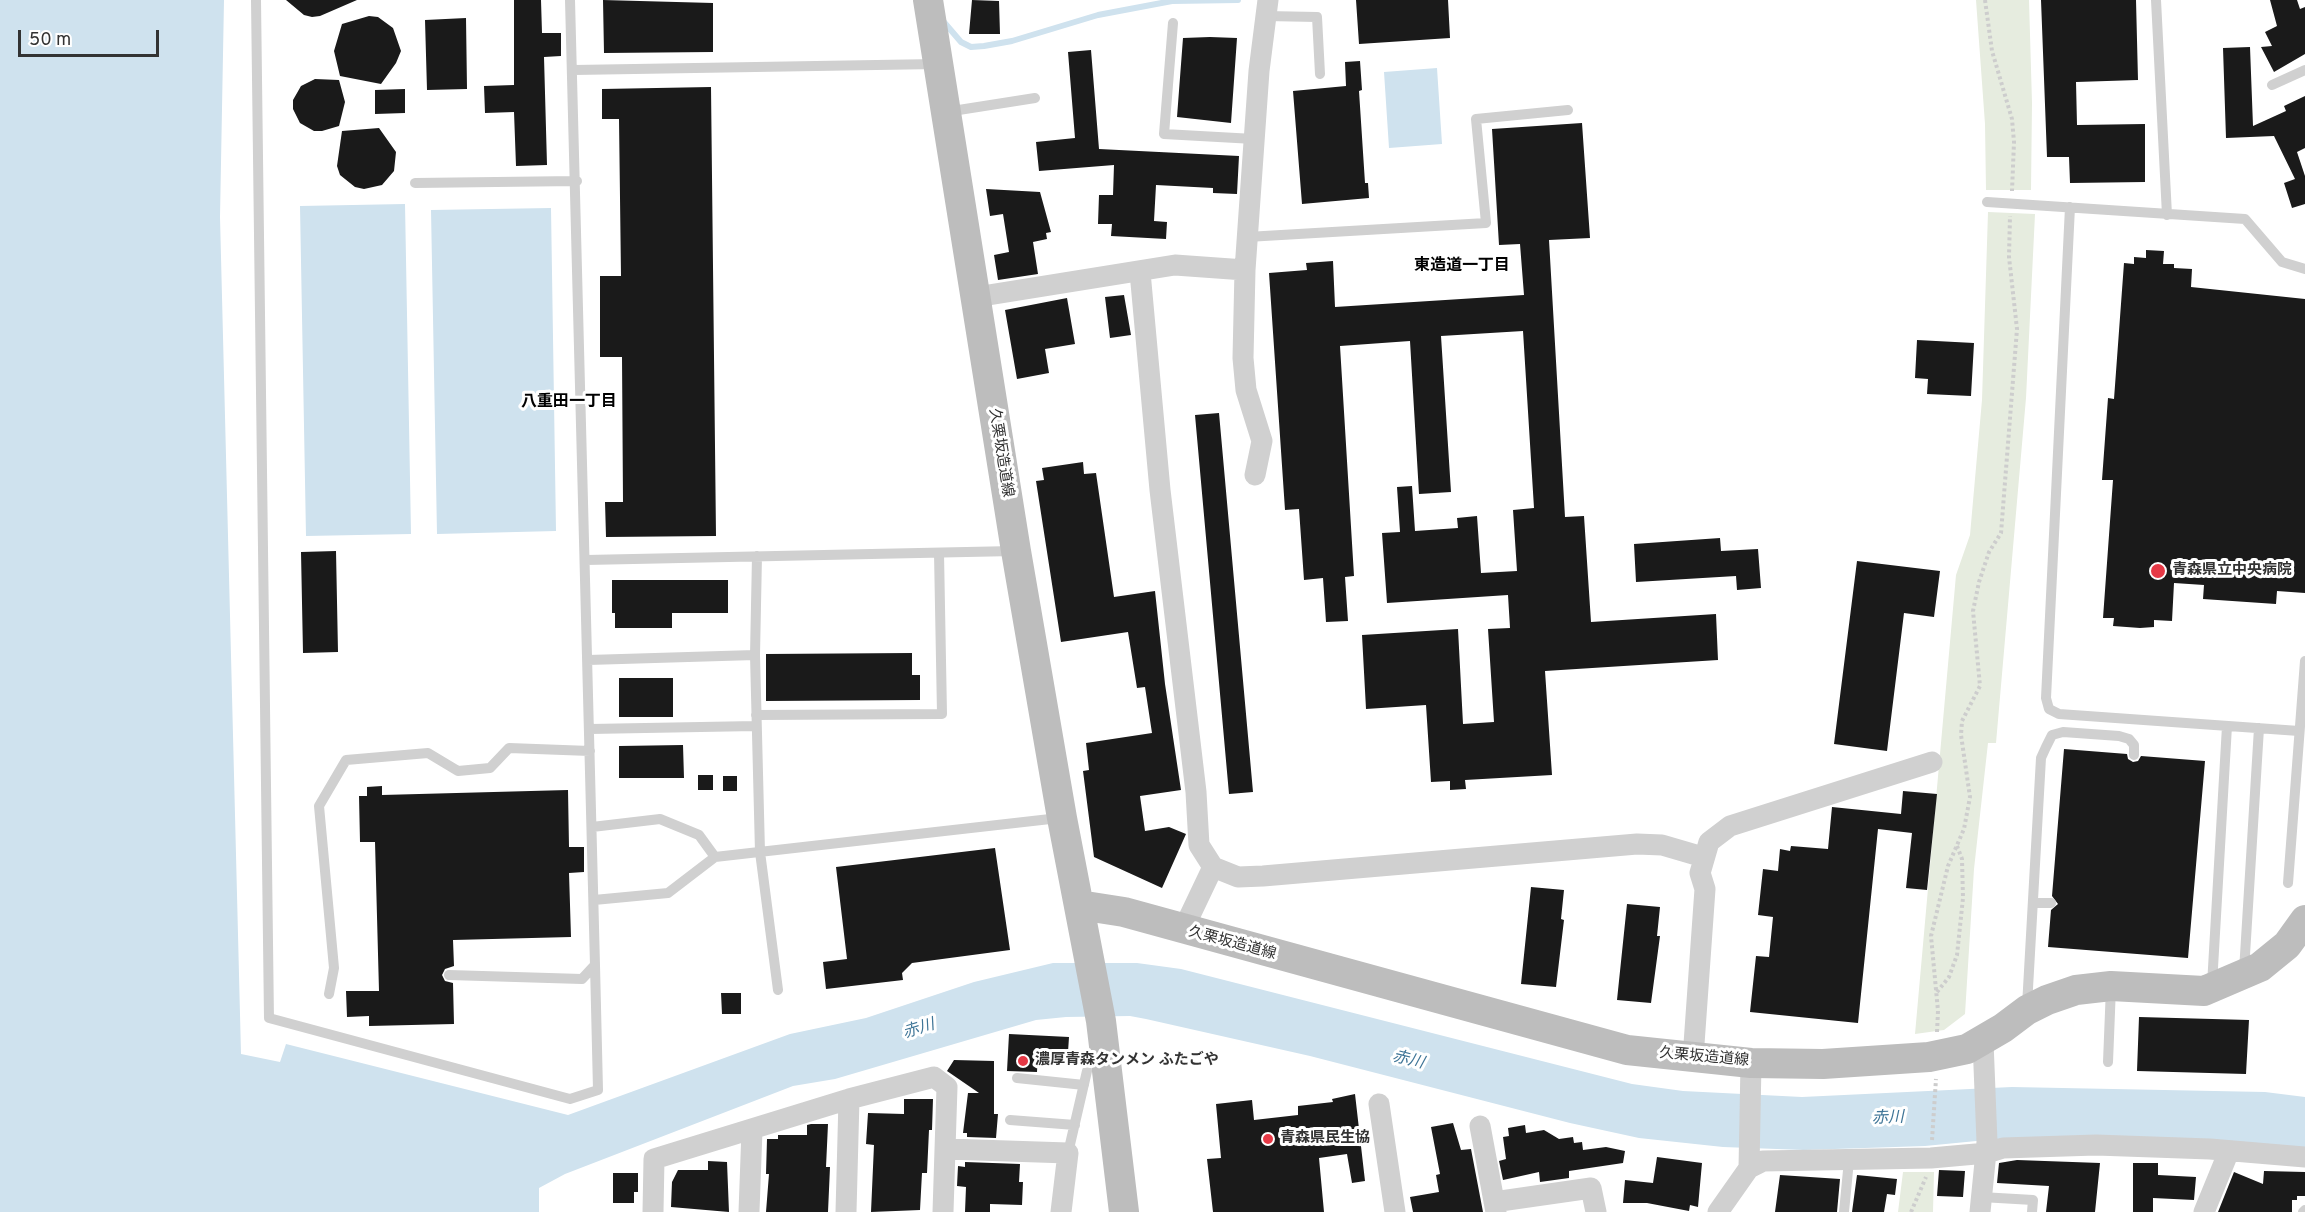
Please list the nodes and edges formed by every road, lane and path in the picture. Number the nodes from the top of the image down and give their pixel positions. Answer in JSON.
{"nodes":[{"id":1,"x":256,"y":0,"type":"edge"},
{"id":2,"x":570,"y":0,"type":"edge"},
{"id":3,"x":928,"y":0,"type":"edge"},
{"id":4,"x":1985,"y":0,"type":"edge"},
{"id":5,"x":2156,"y":0,"type":"edge"},
{"id":6,"x":1267,"y":8,"type":"edge"},
{"id":7,"x":1173,"y":23,"type":"dead end"},
{"id":8,"x":938,"y":64,"type":"junction"},
{"id":9,"x":574,"y":70,"type":"junction"},
{"id":10,"x":2305,"y":70,"type":"edge"},
{"id":11,"x":1320,"y":74,"type":"dead end"},
{"id":12,"x":2272,"y":85,"type":"dead end"},
{"id":13,"x":1035,"y":98,"type":"dead end"},
{"id":14,"x":1568,"y":111,"type":"dead end"},
{"id":15,"x":946,"y":112,"type":"junction"},
{"id":16,"x":1254,"y":139,"type":"junction"},
{"id":17,"x":577,"y":181,"type":"junction"},
{"id":18,"x":416,"y":183,"type":"dead end"},
{"id":19,"x":1987,"y":202,"type":"dead end"},
{"id":20,"x":2011,"y":203,"type":"junction"},
{"id":21,"x":2070,"y":207,"type":"junction"},
{"id":22,"x":2167,"y":215,"type":"junction"},
{"id":23,"x":1247,"y":237,"type":"junction"},
{"id":24,"x":1245,"y":270,"type":"junction"},
{"id":25,"x":2305,"y":270,"type":"edge"},
{"id":26,"x":1140,"y":272,"type":"junction"},
{"id":27,"x":976,"y":297,"type":"junction"},
{"id":28,"x":1255,"y":475,"type":"dead end"},
{"id":29,"x":1016,"y":551,"type":"junction"},
{"id":30,"x":939,"y":553,"type":"junction"},
{"id":31,"x":757,"y":556,"type":"junction"},
{"id":32,"x":586,"y":560,"type":"junction"},
{"id":33,"x":755,"y":655,"type":"junction"},
{"id":34,"x":588,"y":660,"type":"junction"},
{"id":35,"x":2305,"y":661,"type":"edge"},
{"id":36,"x":756,"y":720,"type":"junction"},
{"id":37,"x":2227,"y":726,"type":"junction"},
{"id":38,"x":2259,"y":728,"type":"junction"},
{"id":39,"x":590,"y":729,"type":"junction"},
{"id":40,"x":2301,"y":737,"type":"edge"},
{"id":41,"x":590,"y":751,"type":"junction"},
{"id":42,"x":2134,"y":755,"type":"dead end"},
{"id":43,"x":1932,"y":762,"type":"dead end"},
{"id":44,"x":1062,"y":818,"type":"junction"},
{"id":45,"x":592,"y":827,"type":"junction"},
{"id":46,"x":1957,"y":846,"type":"junction"},
{"id":47,"x":760,"y":852,"type":"junction"},
{"id":48,"x":715,"y":857,"type":"junction"},
{"id":49,"x":1703,"y":857,"type":"junction"},
{"id":50,"x":1213,"y":867,"type":"junction"},
{"id":51,"x":2288,"y":883,"type":"dead end"},
{"id":52,"x":594,"y":900,"type":"junction"},
{"id":53,"x":2033,"y":903,"type":"junction"},
{"id":54,"x":2051,"y":903,"type":"dead end"},
{"id":55,"x":1078,"y":905,"type":"junction"},
{"id":56,"x":2305,"y":920,"type":"edge"},
{"id":57,"x":1183,"y":930,"type":"junction"},
{"id":58,"x":595,"y":965,"type":"junction"},
{"id":59,"x":449,"y":975,"type":"dead end"},
{"id":60,"x":2244,"y":975,"type":"junction"},
{"id":61,"x":2111,"y":986,"type":"junction"},
{"id":62,"x":2212,"y":988,"type":"junction"},
{"id":63,"x":778,"y":990,"type":"dead end"},
{"id":64,"x":1936,"y":992,"type":"junction"},
{"id":65,"x":329,"y":994,"type":"dead end"},
{"id":66,"x":2027,"y":1010,"type":"junction"},
{"id":67,"x":1936,"y":1039,"type":"dead end"},
{"id":68,"x":1983,"y":1041,"type":"junction"},
{"id":69,"x":1694,"y":1058,"type":"junction"},
{"id":70,"x":2108,"y":1062,"type":"dead end"},
{"id":71,"x":1751,"y":1063,"type":"junction"},
{"id":72,"x":1087,"y":1071,"type":"dead end"},
{"id":73,"x":1017,"y":1078,"type":"dead end"},
{"id":74,"x":1936,"y":1084,"type":"dead end"},
{"id":75,"x":1084,"y":1085,"type":"junction"},
{"id":76,"x":849,"y":1099,"type":"junction"},
{"id":77,"x":1379,"y":1104,"type":"dead end"},
{"id":78,"x":1010,"y":1120,"type":"dead end"},
{"id":79,"x":1075,"y":1125,"type":"junction"},
{"id":80,"x":1480,"y":1126,"type":"dead end"},
{"id":81,"x":752,"y":1130,"type":"junction"},
{"id":82,"x":1987,"y":1148,"type":"junction"},
{"id":83,"x":946,"y":1149,"type":"junction"},
{"id":84,"x":2229,"y":1151,"type":"junction"},
{"id":85,"x":1068,"y":1153,"type":"junction"},
{"id":86,"x":1931,"y":1154,"type":"junction"},
{"id":87,"x":2305,"y":1157,"type":"edge"},
{"id":88,"x":1849,"y":1160,"type":"junction"},
{"id":89,"x":1748,"y":1163,"type":"junction"},
{"id":90,"x":1980,"y":1204,"type":"edge"},
{"id":91,"x":1495,"y":1207,"type":"edge"},
{"id":92,"x":653,"y":1212,"type":"edge"},
{"id":93,"x":749,"y":1212,"type":"edge"},
{"id":94,"x":846,"y":1212,"type":"edge"},
{"id":95,"x":943,"y":1212,"type":"edge"},
{"id":96,"x":1061,"y":1212,"type":"edge"},
{"id":97,"x":1124,"y":1212,"type":"edge"},
{"id":98,"x":1395,"y":1212,"type":"edge"},
{"id":99,"x":1596,"y":1212,"type":"edge"},
{"id":100,"x":1718,"y":1212,"type":"edge"},
{"id":101,"x":1844,"y":1212,"type":"edge"},
{"id":102,"x":1911,"y":1212,"type":"edge"},
{"id":103,"x":2032,"y":1212,"type":"edge"},
{"id":104,"x":2204,"y":1212,"type":"edge"}],
"edges":[{"from":1,"to":58,"type":"lane"},
{"from":2,"to":9,"type":"lane"},
{"from":3,"to":8,"type":"main road","name":"久栗坂造道線"},
{"from":4,"to":20,"type":"path"},
{"from":5,"to":22,"type":"lane"},
{"from":6,"to":11,"type":"lane"},
{"from":6,"to":16,"type":"street"},
{"from":7,"to":16,"type":"lane"},
{"from":8,"to":9,"type":"lane"},
{"from":8,"to":15,"type":"main road","name":"久栗坂造道線"},
{"from":9,"to":17,"type":"lane"},
{"from":10,"to":12,"type":"lane"},
{"from":13,"to":15,"type":"lane"},
{"from":14,"to":23,"type":"lane"},
{"from":15,"to":27,"type":"main road","name":"久栗坂造道線"},
{"from":16,"to":23,"type":"street"},
{"from":17,"to":18,"type":"lane"},
{"from":17,"to":32,"type":"lane"},
{"from":19,"to":20,"type":"lane"},
{"from":20,"to":21,"type":"lane"},
{"from":20,"to":46,"type":"path"},
{"from":21,"to":22,"type":"lane"},
{"from":21,"to":37,"type":"lane"},
{"from":22,"to":25,"type":"lane"},
{"from":23,"to":24,"type":"street"},
{"from":24,"to":26,"type":"street"},
{"from":24,"to":28,"type":"street"},
{"from":26,"to":27,"type":"street"},
{"from":26,"to":50,"type":"street"},
{"from":27,"to":29,"type":"main road","name":"久栗坂造道線"},
{"from":29,"to":30,"type":"lane"},
{"from":29,"to":44,"type":"main road","name":"久栗坂造道線"},
{"from":30,"to":31,"type":"lane"},
{"from":30,"to":36,"type":"lane"},
{"from":31,"to":32,"type":"lane"},
{"from":31,"to":33,"type":"lane"},
{"from":32,"to":34,"type":"lane"},
{"from":33,"to":34,"type":"lane"},
{"from":33,"to":36,"type":"lane"},
{"from":34,"to":39,"type":"lane"},
{"from":35,"to":40,"type":"lane"},
{"from":36,"to":39,"type":"lane"},
{"from":36,"to":47,"type":"lane"},
{"from":37,"to":38,"type":"lane"},
{"from":37,"to":62,"type":"lane"},
{"from":38,"to":40,"type":"lane"},
{"from":38,"to":60,"type":"lane"},
{"from":39,"to":41,"type":"lane"},
{"from":40,"to":51,"type":"lane"},
{"from":41,"to":45,"type":"lane"},
{"from":41,"to":65,"type":"lane"},
{"from":42,"to":53,"type":"lane"},
{"from":43,"to":49,"type":"street"},
{"from":44,"to":47,"type":"lane"},
{"from":44,"to":55,"type":"main road","name":"久栗坂造道線"},
{"from":45,"to":48,"type":"lane"},
{"from":45,"to":52,"type":"lane"},
{"from":46,"to":64,"type":"path"},
{"from":46,"to":64,"type":"path"},
{"from":47,"to":48,"type":"lane"},
{"from":47,"to":63,"type":"lane"},
{"from":48,"to":52,"type":"lane"},
{"from":49,"to":50,"type":"street"},
{"from":49,"to":69,"type":"street"},
{"from":50,"to":57,"type":"street"},
{"from":52,"to":58,"type":"lane"},
{"from":53,"to":54,"type":"lane"},
{"from":53,"to":66,"type":"lane"},
{"from":55,"to":57,"type":"main road","name":"久栗坂造道線"},
{"from":55,"to":97,"type":"main road","name":"久栗坂造道線"},
{"from":56,"to":60,"type":"main road","name":"久栗坂造道線"},
{"from":57,"to":69,"type":"main road","name":"久栗坂造道線"},
{"from":58,"to":59,"type":"lane"},
{"from":60,"to":62,"type":"main road","name":"久栗坂造道線"},
{"from":61,"to":62,"type":"main road","name":"久栗坂造道線"},
{"from":61,"to":66,"type":"main road","name":"久栗坂造道線"},
{"from":61,"to":70,"type":"lane"},
{"from":64,"to":67,"type":"path"},
{"from":66,"to":68,"type":"main road","name":"久栗坂造道線"},
{"from":68,"to":71,"type":"main road","name":"久栗坂造道線"},
{"from":68,"to":82,"type":"street"},
{"from":69,"to":71,"type":"main road","name":"久栗坂造道線"},
{"from":71,"to":89,"type":"street"},
{"from":72,"to":75,"type":"lane"},
{"from":73,"to":75,"type":"lane"},
{"from":74,"to":86,"type":"path"},
{"from":75,"to":79,"type":"lane"},
{"from":76,"to":81,"type":"street"},
{"from":76,"to":83,"type":"street"},
{"from":76,"to":94,"type":"street"},
{"from":77,"to":98,"type":"street"},
{"from":78,"to":79,"type":"lane"},
{"from":79,"to":85,"type":"lane"},
{"from":80,"to":91,"type":"street"},
{"from":81,"to":92,"type":"street"},
{"from":81,"to":93,"type":"street"},
{"from":82,"to":84,"type":"street"},
{"from":82,"to":86,"type":"street"},
{"from":82,"to":90,"type":"street"},
{"from":83,"to":85,"type":"street"},
{"from":83,"to":95,"type":"street"},
{"from":84,"to":87,"type":"street"},
{"from":84,"to":104,"type":"street"},
{"from":85,"to":96,"type":"street"},
{"from":86,"to":88,"type":"street"},
{"from":86,"to":102,"type":"path"},
{"from":88,"to":89,"type":"street"},
{"from":88,"to":101,"type":"lane"},
{"from":89,"to":100,"type":"street"},
{"from":90,"to":103,"type":"lane"},
{"from":91,"to":99,"type":"street"}]}
